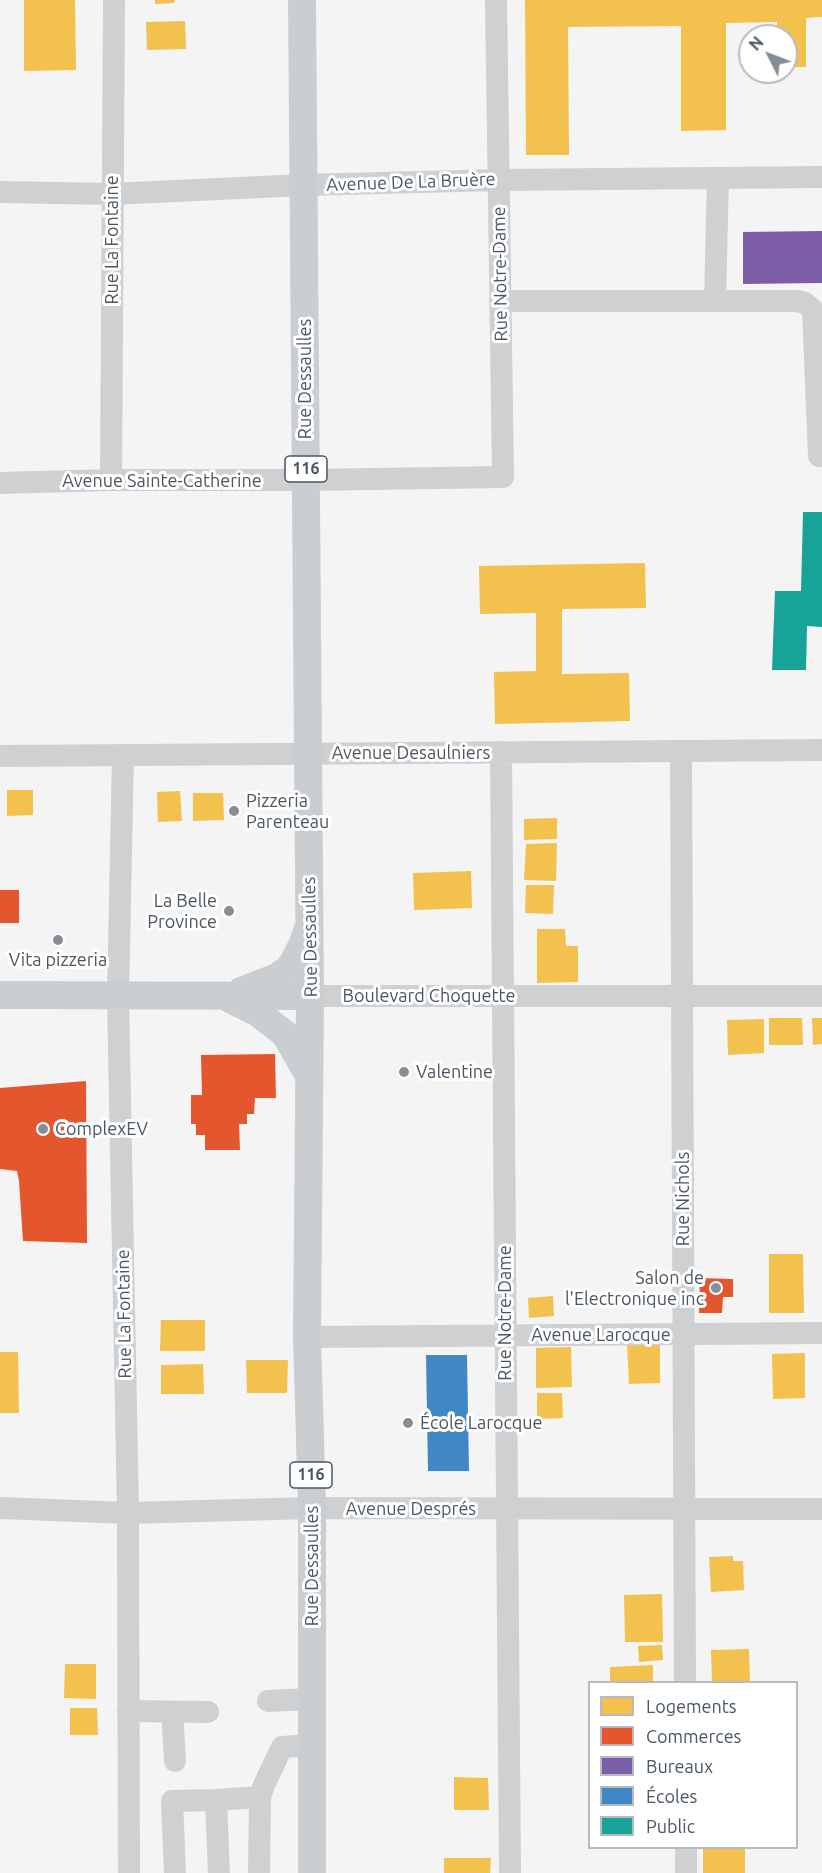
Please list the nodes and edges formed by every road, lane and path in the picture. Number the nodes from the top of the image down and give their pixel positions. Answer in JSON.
{"nodes":[{"id":1,"x":114,"y":0,"type":"edge"},
{"id":2,"x":302,"y":0,"type":"edge"},
{"id":3,"x":496,"y":0,"type":"edge"},
{"id":4,"x":822,"y":177,"type":"edge"},
{"id":5,"x":718,"y":178,"type":"junction"},
{"id":6,"x":498,"y":180,"type":"junction"},
{"id":7,"x":303,"y":185,"type":"junction"},
{"id":8,"x":0,"y":192,"type":"edge"},
{"id":9,"x":112,"y":194,"type":"junction"},
{"id":10,"x":500,"y":301,"type":"junction"},
{"id":11,"x":716,"y":301,"type":"junction"},
{"id":12,"x":822,"y":456,"type":"edge"},
{"id":13,"x":503,"y":477,"type":"joint"},
{"id":14,"x":111,"y":480,"type":"junction"},
{"id":15,"x":306,"y":480,"type":"junction"},
{"id":16,"x":0,"y":483,"type":"edge"},
{"id":17,"x":822,"y":750,"type":"edge"},
{"id":18,"x":681,"y":751,"type":"junction"},
{"id":19,"x":501,"y":752,"type":"junction"},
{"id":20,"x":308,"y":754,"type":"junction"},
{"id":21,"x":123,"y":755,"type":"junction"},
{"id":22,"x":0,"y":756,"type":"edge"},
{"id":23,"x":309,"y":920,"type":"junction"},
{"id":24,"x":0,"y":995,"type":"edge"},
{"id":25,"x":225,"y":996,"type":"junction"},
{"id":26,"x":310,"y":996,"type":"junction"},
{"id":27,"x":503,"y":996,"type":"junction"},
{"id":28,"x":682,"y":996,"type":"junction"},
{"id":29,"x":822,"y":996,"type":"edge"},
{"id":30,"x":118,"y":997,"type":"junction"},
{"id":31,"x":309,"y":1076,"type":"junction"},
{"id":32,"x":822,"y":1333,"type":"edge"},
{"id":33,"x":684,"y":1334,"type":"junction"},
{"id":34,"x":506,"y":1336,"type":"junction"},
{"id":35,"x":307,"y":1337,"type":"junction"},
{"id":36,"x":0,"y":1508,"type":"edge"},
{"id":37,"x":312,"y":1508,"type":"junction"},
{"id":38,"x":685,"y":1509,"type":"junction"},
{"id":39,"x":822,"y":1509,"type":"edge"},
{"id":40,"x":507,"y":1510,"type":"junction"},
{"id":41,"x":128,"y":1513,"type":"junction"},
{"id":42,"x":685,"y":1681,"type":"edge"},
{"id":43,"x":312,"y":1699,"type":"junction"},
{"id":44,"x":268,"y":1701,"type":"dead end"},
{"id":45,"x":128,"y":1711,"type":"junction"},
{"id":46,"x":172,"y":1712,"type":"junction"},
{"id":47,"x":208,"y":1712,"type":"dead end"},
{"id":48,"x":312,"y":1745,"type":"junction"},
{"id":49,"x":175,"y":1761,"type":"dead end"},
{"id":50,"x":260,"y":1797,"type":"junction"},
{"id":51,"x":216,"y":1800,"type":"junction"},
{"id":52,"x":686,"y":1849,"type":"edge"},
{"id":53,"x":129,"y":1873,"type":"edge"},
{"id":54,"x":175,"y":1873,"type":"edge"},
{"id":55,"x":219,"y":1873,"type":"edge"},
{"id":56,"x":259,"y":1873,"type":"edge"},
{"id":57,"x":312,"y":1873,"type":"edge"},
{"id":58,"x":510,"y":1873,"type":"edge"},
{"id":59,"x":686,"y":1873,"type":"edge"}],
"edges":[{"from":1,"to":9,"type":"street","name":"Rue La Fontaine"},
{"from":2,"to":7,"type":"main road","name":"Rue Dessaulles","number":"116"},
{"from":3,"to":6,"type":"street","name":"Rue Notre-Dame"},
{"from":4,"to":5,"type":"street","name":"Avenue De La Bruère"},
{"from":5,"to":6,"type":"street","name":"Avenue De La Bruère"},
{"from":5,"to":11,"type":"street"},
{"from":6,"to":7,"type":"street","name":"Avenue De La Bruère"},
{"from":6,"to":10,"type":"street","name":"Rue Notre-Dame"},
{"from":7,"to":9,"type":"street","name":"Avenue De La Bruère"},
{"from":7,"to":15,"type":"main road","name":"Rue Dessaulles","number":"116"},
{"from":8,"to":9,"type":"street","name":"Avenue De La Bruère"},
{"from":9,"to":14,"type":"street","name":"Rue La Fontaine"},
{"from":10,"to":11,"type":"street"},
{"from":10,"to":13,"type":"street","name":"Rue Notre-Dame"},
{"from":11,"to":12,"type":"street"},
{"from":13,"to":15,"type":"street","name":"Avenue Sainte-Catherine"},
{"from":14,"to":15,"type":"street","name":"Avenue Sainte-Catherine"},
{"from":14,"to":16,"type":"street","name":"Avenue Sainte-Catherine"},
{"from":15,"to":20,"type":"main road","name":"Rue Dessaulles","number":"116"},
{"from":17,"to":18,"type":"street","name":"Avenue Desaulniers"},
{"from":18,"to":19,"type":"street","name":"Avenue Desaulniers"},
{"from":18,"to":28,"type":"street","name":"Rue Nichols"},
{"from":19,"to":20,"type":"street","name":"Avenue Desaulniers"},
{"from":19,"to":27,"type":"street","name":"Rue Notre-Dame"},
{"from":20,"to":21,"type":"street","name":"Avenue Desaulniers"},
{"from":20,"to":23,"type":"main road","name":"Rue Dessaulles","number":"116"},
{"from":21,"to":22,"type":"street","name":"Avenue Desaulniers"},
{"from":21,"to":30,"type":"street","name":"Rue La Fontaine"},
{"from":23,"to":25,"type":"main road"},
{"from":23,"to":26,"type":"main road","name":"Rue Dessaulles","number":"116"},
{"from":24,"to":30,"type":"main road","name":"Boulevard Choquette"},
{"from":25,"to":26,"type":"main road","name":"Boulevard Choquette"},
{"from":25,"to":30,"type":"main road","name":"Boulevard Choquette"},
{"from":25,"to":31,"type":"main road"},
{"from":26,"to":27,"type":"street","name":"Boulevard Choquette"},
{"from":26,"to":31,"type":"main road","name":"Rue Dessaulles","number":"116"},
{"from":27,"to":28,"type":"street","name":"Boulevard Choquette"},
{"from":27,"to":34,"type":"street","name":"Rue Notre-Dame"},
{"from":28,"to":29,"type":"street","name":"Boulevard Choquette"},
{"from":28,"to":33,"type":"street","name":"Rue Nichols"},
{"from":30,"to":41,"type":"street","name":"Rue La Fontaine"},
{"from":31,"to":35,"type":"main road","name":"Rue Dessaulles","number":"116"},
{"from":32,"to":33,"type":"street","name":"Avenue Larocque"},
{"from":33,"to":34,"type":"street","name":"Avenue Larocque"},
{"from":33,"to":38,"type":"street","name":"Rue Nichols"},
{"from":34,"to":35,"type":"street","name":"Avenue Larocque"},
{"from":34,"to":40,"type":"street","name":"Rue Notre-Dame"},
{"from":35,"to":37,"type":"main road","name":"Rue Dessaulles","number":"116"},
{"from":36,"to":41,"type":"street","name":"Avenue Després"},
{"from":37,"to":40,"type":"street","name":"Avenue Després"},
{"from":37,"to":41,"type":"street","name":"Avenue Després"},
{"from":37,"to":43,"type":"main road","name":"Rue Dessaulles","number":"116"},
{"from":38,"to":39,"type":"street","name":"Avenue Després"},
{"from":38,"to":40,"type":"street","name":"Avenue Després"},
{"from":38,"to":42,"type":"street","name":"Rue Nichols"},
{"from":40,"to":58,"type":"street","name":"Rue Notre-Dame"},
{"from":41,"to":45,"type":"street","name":"Rue La Fontaine"},
{"from":43,"to":44,"type":"street"},
{"from":43,"to":48,"type":"main road","name":"Rue Dessaulles","number":"116"},
{"from":45,"to":46,"type":"street"},
{"from":45,"to":53,"type":"street","name":"Rue La Fontaine"},
{"from":46,"to":47,"type":"street"},
{"from":46,"to":49,"type":"street"},
{"from":48,"to":50,"type":"street"},
{"from":48,"to":57,"type":"main road","name":"Rue Dessaulles","number":"116"},
{"from":50,"to":51,"type":"street"},
{"from":50,"to":56,"type":"street"},
{"from":51,"to":54,"type":"street"},
{"from":51,"to":55,"type":"street"},
{"from":52,"to":59,"type":"street"}]}
